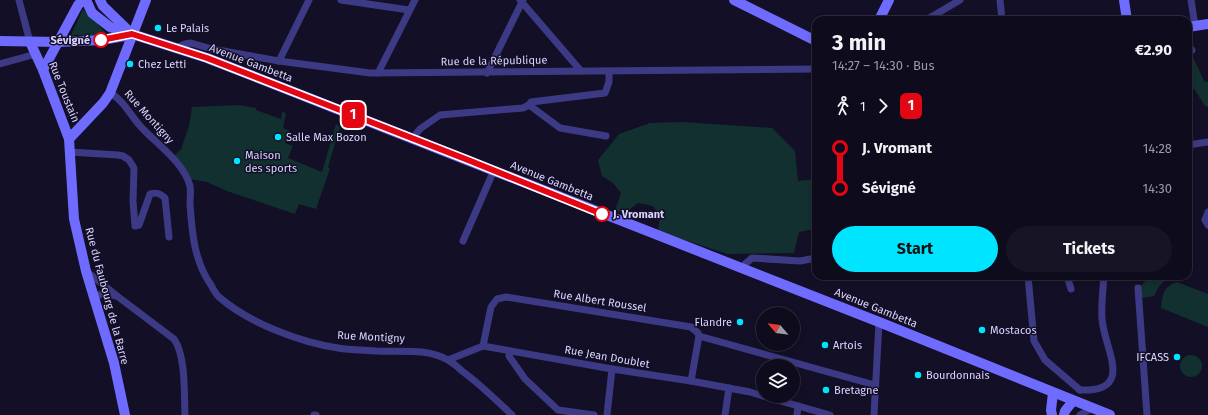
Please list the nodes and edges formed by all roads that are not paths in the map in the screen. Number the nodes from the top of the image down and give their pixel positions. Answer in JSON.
{"nodes":[{"id":1,"x":19,"y":0,"type":"edge"},
{"id":2,"x":83,"y":0,"type":"edge"},
{"id":3,"x":87,"y":0,"type":"edge"},
{"id":4,"x":146,"y":0,"type":"edge"},
{"id":5,"x":309,"y":0,"type":"edge"},
{"id":6,"x":341,"y":0,"type":"edge"},
{"id":7,"x":415,"y":0,"type":"edge"},
{"id":8,"x":734,"y":0,"type":"edge"},
{"id":9,"x":889,"y":0,"type":"edge"},
{"id":10,"x":960,"y":0,"type":"edge"},
{"id":11,"x":1000,"y":0,"type":"edge"},
{"id":12,"x":1124,"y":0,"type":"edge"},
{"id":13,"x":1191,"y":0,"type":"edge"},
{"id":14,"x":522,"y":1,"type":"edge"},
{"id":15,"x":101,"y":3,"type":"edge"},
{"id":16,"x":409,"y":10,"type":"junction"},
{"id":17,"x":881,"y":16,"type":"edge"},
{"id":18,"x":933,"y":16,"type":"edge"},
{"id":19,"x":1002,"y":16,"type":"edge"},
{"id":20,"x":1126,"y":16,"type":"edge"},
{"id":21,"x":1191,"y":16,"type":"edge"},
{"id":22,"x":1208,"y":24,"type":"edge"},
{"id":23,"x":1192,"y":26,"type":"edge"},
{"id":24,"x":132,"y":34,"type":"junction"},
{"id":25,"x":812,"y":39,"type":"edge"},
{"id":26,"x":0,"y":41,"type":"edge"},
{"id":27,"x":30,"y":42,"type":"junction"},
{"id":28,"x":58,"y":42,"type":"junction"},
{"id":29,"x":176,"y":48,"type":"junction"},
{"id":30,"x":212,"y":49,"type":"junction"},
{"id":31,"x":36,"y":54,"type":"junction"},
{"id":32,"x":207,"y":58,"type":"junction"},
{"id":33,"x":279,"y":61,"type":"junction"},
{"id":34,"x":0,"y":64,"type":"edge"},
{"id":35,"x":812,"y":69,"type":"edge"},
{"id":36,"x":43,"y":70,"type":"junction"},
{"id":37,"x":581,"y":71,"type":"junction"},
{"id":38,"x":609,"y":72,"type":"junction"},
{"id":39,"x":378,"y":73,"type":"junction"},
{"id":40,"x":487,"y":73,"type":"junction"},
{"id":41,"x":110,"y":93,"type":"junction"},
{"id":42,"x":529,"y":106,"type":"junction"},
{"id":43,"x":606,"y":136,"type":"dead end"},
{"id":44,"x":69,"y":139,"type":"junction"},
{"id":45,"x":415,"y":139,"type":"junction"},
{"id":46,"x":1208,"y":142,"type":"edge"},
{"id":47,"x":1192,"y":145,"type":"edge"},
{"id":48,"x":70,"y":152,"type":"junction"},
{"id":49,"x":494,"y":170,"type":"junction"},
{"id":50,"x":1208,"y":212,"type":"edge"},
{"id":51,"x":1208,"y":225,"type":"edge"},
{"id":52,"x":169,"y":237,"type":"dead end"},
{"id":53,"x":463,"y":241,"type":"dead end"},
{"id":54,"x":812,"y":259,"type":"edge"},
{"id":55,"x":743,"y":268,"type":"junction"},
{"id":56,"x":86,"y":271,"type":"junction"},
{"id":57,"x":1028,"y":280,"type":"edge"},
{"id":58,"x":1068,"y":280,"type":"edge"},
{"id":59,"x":1104,"y":280,"type":"edge"},
{"id":60,"x":1138,"y":288,"type":"dead end"},
{"id":61,"x":1071,"y":289,"type":"dead end"},
{"id":62,"x":94,"y":296,"type":"junction"},
{"id":63,"x":117,"y":296,"type":"junction"},
{"id":64,"x":879,"y":322,"type":"junction"},
{"id":65,"x":699,"y":336,"type":"junction"},
{"id":66,"x":483,"y":346,"type":"junction"},
{"id":67,"x":510,"y":351,"type":"junction"},
{"id":68,"x":448,"y":360,"type":"junction"},
{"id":69,"x":612,"y":370,"type":"junction"},
{"id":70,"x":691,"y":381,"type":"junction"},
{"id":71,"x":875,"y":385,"type":"junction"},
{"id":72,"x":729,"y":388,"type":"junction"},
{"id":73,"x":1080,"y":390,"type":"junction"},
{"id":74,"x":1053,"y":392,"type":"junction"},
{"id":75,"x":756,"y":394,"type":"edge"},
{"id":76,"x":1073,"y":401,"type":"junction"},
{"id":77,"x":788,"y":403,"type":"edge"},
{"id":78,"x":798,"y":406,"type":"junction"},
{"id":79,"x":1092,"y":408,"type":"junction"},
{"id":80,"x":125,"y":415,"type":"edge"},
{"id":81,"x":185,"y":415,"type":"edge"},
{"id":82,"x":512,"y":415,"type":"edge"},
{"id":83,"x":594,"y":415,"type":"edge"},
{"id":84,"x":607,"y":415,"type":"edge"},
{"id":85,"x":725,"y":415,"type":"edge"},
{"id":86,"x":797,"y":415,"type":"edge"},
{"id":87,"x":830,"y":415,"type":"edge"},
{"id":88,"x":874,"y":415,"type":"edge"},
{"id":89,"x":1052,"y":415,"type":"edge"},
{"id":90,"x":1064,"y":415,"type":"edge"},
{"id":91,"x":1080,"y":415,"type":"edge"},
{"id":92,"x":1110,"y":415,"type":"edge"},
{"id":93,"x":1147,"y":415,"type":"edge"}],
"edges":[{"from":1,"to":27,"type":"street"},
{"from":2,"to":28,"type":"main road"},
{"from":3,"to":15,"type":"main road"},
{"from":3,"to":24,"type":"main road","name":"Avenue Gambetta"},
{"from":4,"to":24,"type":"main road"},
{"from":5,"to":33,"type":"street"},
{"from":6,"to":16,"type":"street"},
{"from":7,"to":16,"type":"street"},
{"from":8,"to":25,"type":"main road"},
{"from":9,"to":17,"type":"main road"},
{"from":10,"to":18,"type":"street"},
{"from":11,"to":19,"type":"street"},
{"from":12,"to":20,"type":"main road"},
{"from":13,"to":21,"type":"street"},
{"from":14,"to":37,"type":"street"},
{"from":14,"to":40,"type":"street"},
{"from":15,"to":24,"type":"main road"},
{"from":16,"to":39,"type":"street"},
{"from":22,"to":23,"type":"main road"},
{"from":24,"to":28,"type":"main road"},
{"from":24,"to":29,"type":"main road","name":"Avenue Gambetta"},
{"from":24,"to":41,"type":"main road"},
{"from":26,"to":27,"type":"main road"},
{"from":27,"to":28,"type":"main road"},
{"from":27,"to":31,"type":"main road","name":"Rue Toustain"},
{"from":28,"to":36,"type":"main road"},
{"from":29,"to":30,"type":"street","name":"Rue de la République"},
{"from":29,"to":32,"type":"main road","name":"Avenue Gambetta"},
{"from":30,"to":32,"type":"street"},
{"from":30,"to":33,"type":"street","name":"Rue de la République"},
{"from":31,"to":34,"type":"street"},
{"from":31,"to":36,"type":"main road","name":"Rue Toustain"},
{"from":32,"to":45,"type":"main road","name":"Avenue Gambetta"},
{"from":33,"to":39,"type":"street","name":"Rue de la République"},
{"from":35,"to":38,"type":"street","name":"Rue de la République"},
{"from":36,"to":44,"type":"main road","name":"Rue Toustain"},
{"from":37,"to":38,"type":"street","name":"Rue de la République"},
{"from":37,"to":40,"type":"street","name":"Rue de la République"},
{"from":38,"to":42,"type":"street"},
{"from":39,"to":40,"type":"street","name":"Rue de la République"},
{"from":41,"to":44,"type":"main road"},
{"from":41,"to":68,"type":"street","name":"Rue Montigny"},
{"from":42,"to":43,"type":"street"},
{"from":42,"to":45,"type":"street"},
{"from":44,"to":48,"type":"main road","name":"Rue du Faubourg de la Barre"},
{"from":45,"to":49,"type":"main road","name":"Avenue Gambetta"},
{"from":46,"to":47,"type":"street"},
{"from":48,"to":52,"type":"street"},
{"from":48,"to":56,"type":"main road","name":"Rue du Faubourg de la Barre"},
{"from":49,"to":53,"type":"street"},
{"from":49,"to":55,"type":"main road","name":"Avenue Gambetta"},
{"from":50,"to":51,"type":"street"},
{"from":54,"to":55,"type":"street"},
{"from":55,"to":64,"type":"main road","name":"Avenue Gambetta"},
{"from":56,"to":62,"type":"main road","name":"Rue du Faubourg de la Barre"},
{"from":56,"to":63,"type":"street"},
{"from":57,"to":73,"type":"street"},
{"from":58,"to":61,"type":"street"},
{"from":59,"to":73,"type":"street"},
{"from":60,"to":93,"type":"street"},
{"from":62,"to":63,"type":"street"},
{"from":62,"to":80,"type":"main road","name":"Rue du Faubourg de la Barre"},
{"from":63,"to":81,"type":"street"},
{"from":64,"to":71,"type":"street"},
{"from":64,"to":74,"type":"main road","name":"Avenue Gambetta"},
{"from":65,"to":66,"type":"street","name":"Rue Albert Roussel"},
{"from":65,"to":70,"type":"street"},
{"from":65,"to":71,"type":"street","name":"Rue Albert Roussel"},
{"from":66,"to":67,"type":"street","name":"Rue Jean Doublet"},
{"from":66,"to":68,"type":"street"},
{"from":67,"to":69,"type":"street","name":"Rue Jean Doublet"},
{"from":67,"to":83,"type":"street"},
{"from":68,"to":82,"type":"street","name":"Rue Montigny"},
{"from":69,"to":70,"type":"street","name":"Rue Jean Doublet"},
{"from":69,"to":84,"type":"street"},
{"from":70,"to":72,"type":"street","name":"Rue Jean Doublet"},
{"from":71,"to":88,"type":"street"},
{"from":72,"to":75,"type":"street","name":"Rue Jean Doublet"},
{"from":72,"to":85,"type":"street"},
{"from":73,"to":76,"type":"street"},
{"from":74,"to":76,"type":"main road","name":"Avenue Gambetta"},
{"from":74,"to":89,"type":"main road"},
{"from":76,"to":79,"type":"main road","name":"Avenue Gambetta"},
{"from":76,"to":90,"type":"main road"},
{"from":77,"to":78,"type":"street","name":"Rue Jean Doublet"},
{"from":78,"to":86,"type":"street"},
{"from":78,"to":87,"type":"street","name":"Rue Jean Doublet"},
{"from":79,"to":91,"type":"street"},
{"from":79,"to":92,"type":"main road","name":"Avenue Gambetta"}]}
